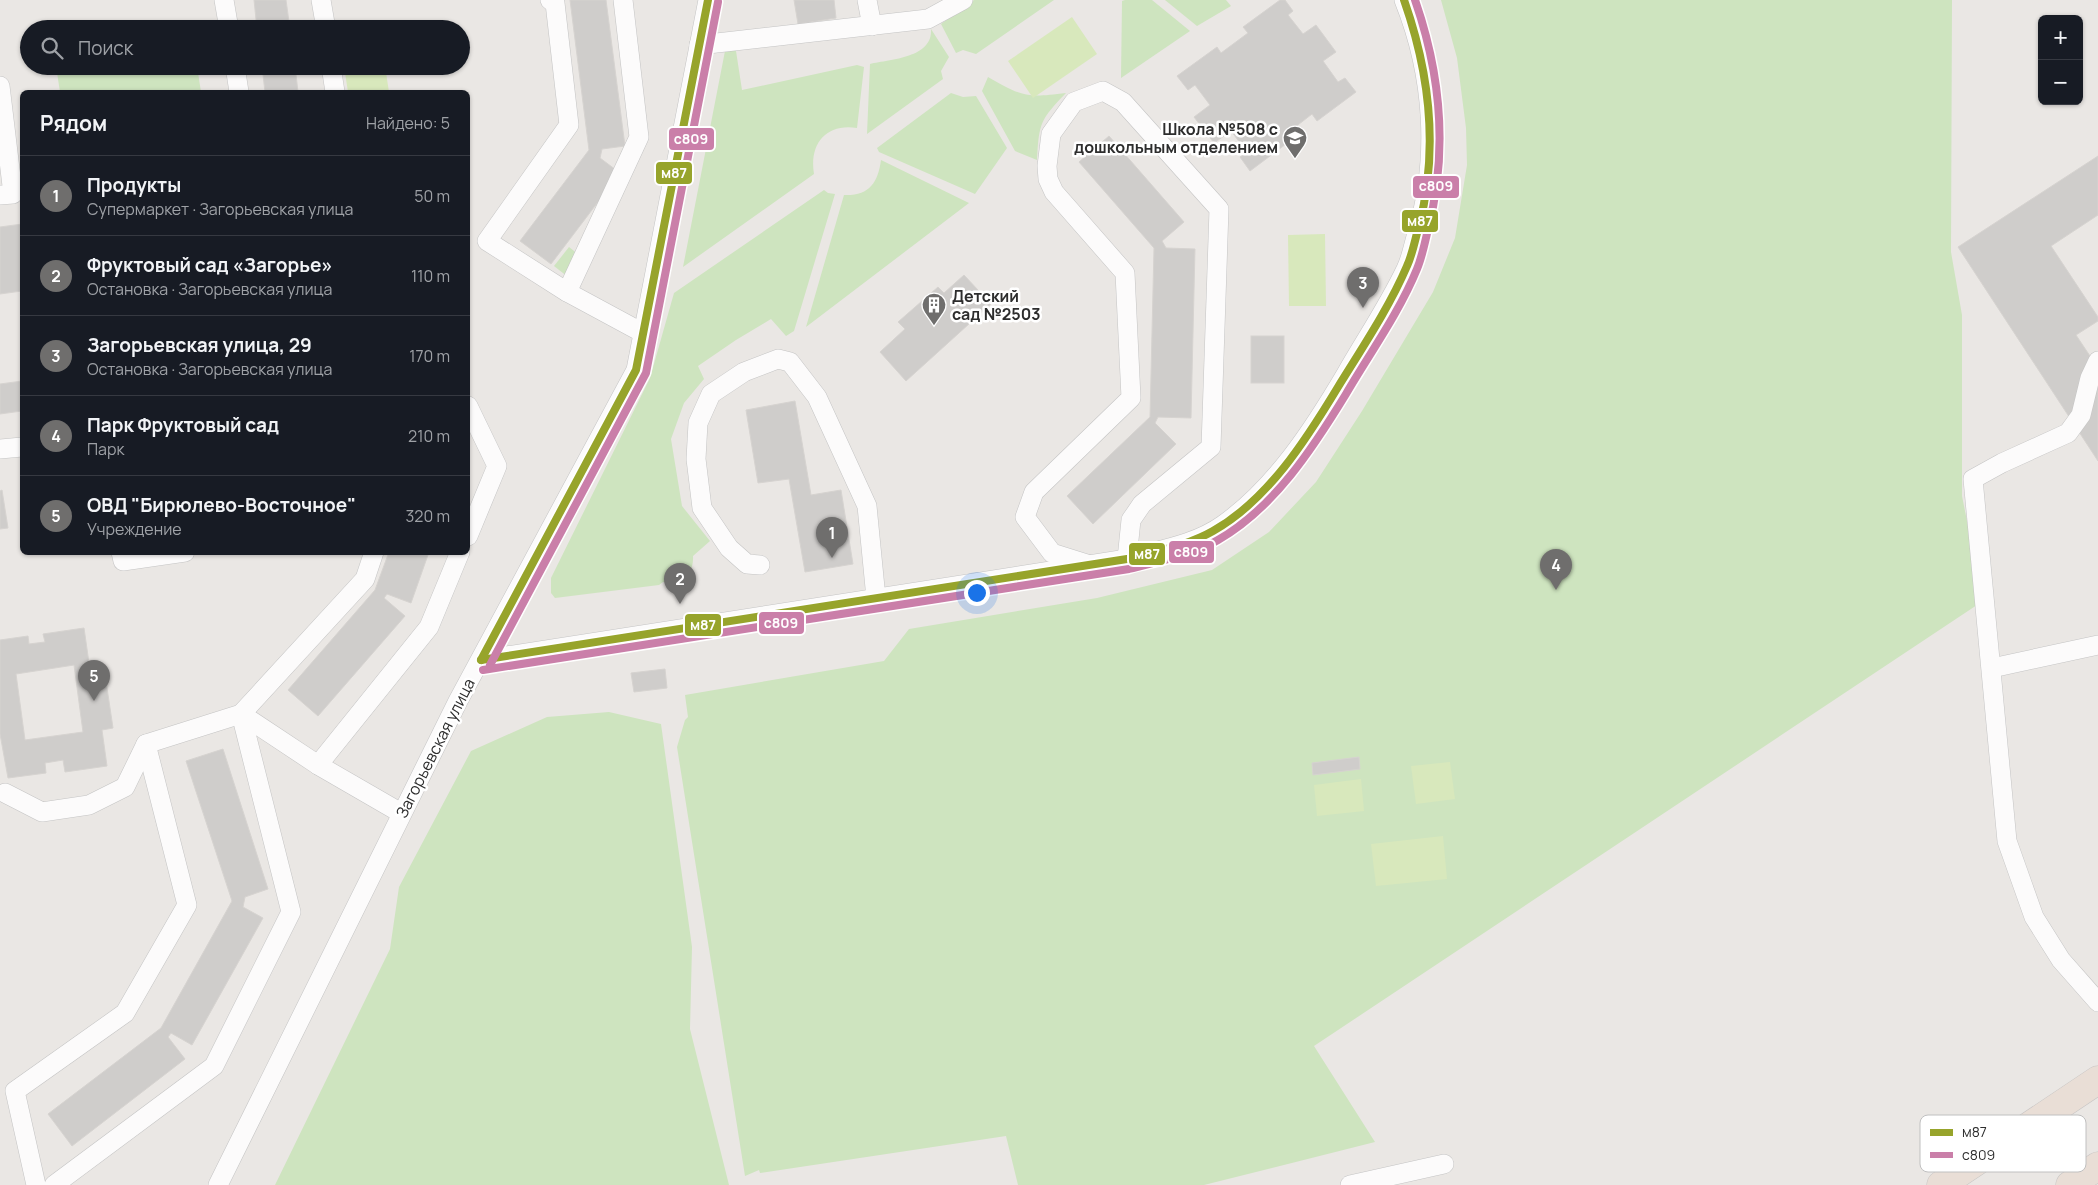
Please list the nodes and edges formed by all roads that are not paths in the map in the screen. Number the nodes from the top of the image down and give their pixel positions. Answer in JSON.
{"nodes":[{"id":1,"x":224,"y":0,"type":"edge"},
{"id":2,"x":322,"y":0,"type":"edge"},
{"id":3,"x":550,"y":0,"type":"edge"},
{"id":4,"x":623,"y":0,"type":"edge"},
{"id":5,"x":708,"y":0,"type":"edge"},
{"id":6,"x":866,"y":0,"type":"edge"},
{"id":7,"x":963,"y":0,"type":"edge"},
{"id":8,"x":1404,"y":0,"type":"edge"},
{"id":9,"x":227,"y":20,"type":"edge"},
{"id":10,"x":325,"y":20,"type":"edge"},
{"id":11,"x":872,"y":26,"type":"junction"},
{"id":12,"x":699,"y":45,"type":"junction"},
{"id":13,"x":236,"y":75,"type":"edge"},
{"id":14,"x":332,"y":75,"type":"edge"},
{"id":15,"x":0,"y":86,"type":"edge"},
{"id":16,"x":239,"y":90,"type":"edge"},
{"id":17,"x":335,"y":90,"type":"edge"},
{"id":18,"x":14,"y":139,"type":"edge"},
{"id":19,"x":12,"y":195,"type":"edge"},
{"id":20,"x":567,"y":292,"type":"junction"},
{"id":21,"x":643,"y":333,"type":"junction"},
{"id":22,"x":2098,"y":361,"type":"edge"},
{"id":23,"x":470,"y":410,"type":"edge"},
{"id":24,"x":20,"y":447,"type":"edge"},
{"id":25,"x":0,"y":450,"type":"edge"},
{"id":26,"x":470,"y":531,"type":"edge"},
{"id":27,"x":121,"y":555,"type":"edge"},
{"id":28,"x":164,"y":555,"type":"edge"},
{"id":29,"x":373,"y":555,"type":"edge"},
{"id":30,"x":459,"y":555,"type":"edge"},
{"id":31,"x":1127,"y":559,"type":"junction"},
{"id":32,"x":760,"y":565,"type":"dead end"},
{"id":33,"x":1090,"y":566,"type":"junction"},
{"id":34,"x":876,"y":598,"type":"junction"},
{"id":35,"x":2098,"y":645,"type":"edge"},
{"id":36,"x":481,"y":660,"type":"junction"},
{"id":37,"x":1992,"y":668,"type":"junction"},
{"id":38,"x":241,"y":714,"type":"junction"},
{"id":39,"x":146,"y":744,"type":"junction"},
{"id":40,"x":318,"y":765,"type":"junction"},
{"id":41,"x":6,"y":794,"type":"dead end"},
{"id":42,"x":401,"y":813,"type":"junction"},
{"id":43,"x":2098,"y":1002,"type":"edge"},
{"id":44,"x":2098,"y":1080,"type":"edge"},
{"id":45,"x":2046,"y":1115,"type":"edge"},
{"id":46,"x":1444,"y":1164,"type":"dead end"},
{"id":47,"x":2098,"y":1166,"type":"edge"},
{"id":48,"x":1960,"y":1172,"type":"edge"},
{"id":49,"x":2098,"y":1180,"type":"edge"},
{"id":50,"x":36,"y":1185,"type":"edge"},
{"id":51,"x":54,"y":1185,"type":"edge"},
{"id":52,"x":218,"y":1185,"type":"edge"},
{"id":53,"x":1350,"y":1185,"type":"edge"},
{"id":54,"x":1941,"y":1185,"type":"edge"},
{"id":55,"x":2070,"y":1185,"type":"edge"},
{"id":56,"x":2087,"y":1185,"type":"edge"}],
"edges":[{"from":1,"to":9,"type":"street"},
{"from":2,"to":10,"type":"street"},
{"from":3,"to":20,"type":"street"},
{"from":4,"to":20,"type":"street"},
{"from":5,"to":12,"type":"street"},
{"from":6,"to":11,"type":"street"},
{"from":7,"to":11,"type":"street"},
{"from":8,"to":31,"type":"street","name":"Загорьевская улица"},
{"from":11,"to":12,"type":"street"},
{"from":12,"to":21,"type":"street"},
{"from":13,"to":16,"type":"street"},
{"from":14,"to":17,"type":"street"},
{"from":15,"to":18,"type":"street"},
{"from":18,"to":19,"type":"street"},
{"from":20,"to":21,"type":"street"},
{"from":21,"to":36,"type":"street"},
{"from":22,"to":37,"type":"street"},
{"from":23,"to":26,"type":"street"},
{"from":24,"to":25,"type":"street"},
{"from":27,"to":28,"type":"street"},
{"from":29,"to":38,"type":"street"},
{"from":30,"to":40,"type":"street"},
{"from":31,"to":33,"type":"street","name":"Загорьевская улица"},
{"from":31,"to":33,"type":"street"},
{"from":32,"to":34,"type":"street"},
{"from":33,"to":34,"type":"street","name":"Загорьевская улица"},
{"from":34,"to":36,"type":"street","name":"Загорьевская улица"},
{"from":35,"to":37,"type":"street"},
{"from":36,"to":42,"type":"street","name":"Загорьевская улица"},
{"from":37,"to":43,"type":"street"},
{"from":38,"to":39,"type":"street"},
{"from":38,"to":40,"type":"street"},
{"from":38,"to":51,"type":"street"},
{"from":39,"to":41,"type":"street"},
{"from":39,"to":50,"type":"street"},
{"from":40,"to":42,"type":"street"},
{"from":42,"to":52,"type":"street","name":"Загорьевская улица"},
{"from":44,"to":45,"type":"highway"},
{"from":46,"to":53,"type":"street"},
{"from":47,"to":55,"type":"highway"},
{"from":48,"to":54,"type":"highway"},
{"from":49,"to":56,"type":"street"}]}
